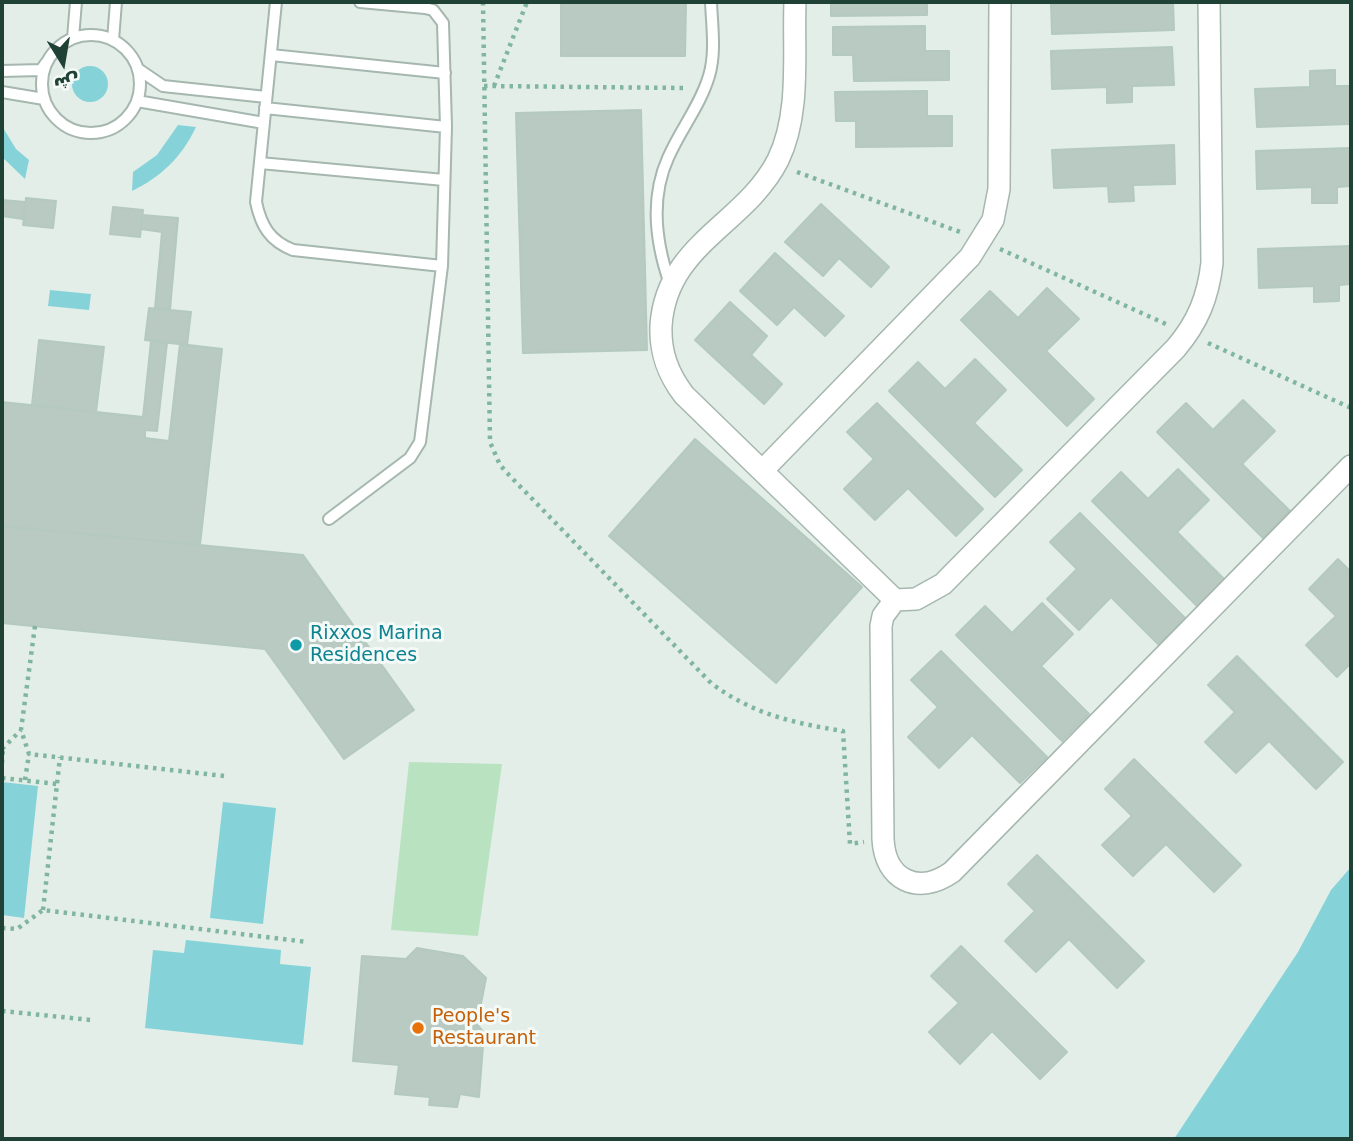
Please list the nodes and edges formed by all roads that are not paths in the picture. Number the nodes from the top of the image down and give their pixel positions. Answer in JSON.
{"nodes":[{"id":1,"x":76,"y":2,"type":"edge"},
{"id":2,"x":116,"y":2,"type":"edge"},
{"id":3,"x":276,"y":2,"type":"edge"},
{"id":4,"x":360,"y":2,"type":"edge"},
{"id":5,"x":711,"y":2,"type":"edge"},
{"id":6,"x":794,"y":2,"type":"edge"},
{"id":7,"x":1000,"y":2,"type":"edge"},
{"id":8,"x":1209,"y":2,"type":"edge"},
{"id":9,"x":73,"y":38,"type":"junction"},
{"id":10,"x":113,"y":40,"type":"junction"},
{"id":11,"x":271,"y":55,"type":"junction"},
{"id":12,"x":49,"y":58,"type":"junction"},
{"id":13,"x":138,"y":69,"type":"junction"},
{"id":14,"x":2,"y":71,"type":"edge"},
{"id":15,"x":445,"y":73,"type":"junction"},
{"id":16,"x":2,"y":92,"type":"edge"},
{"id":17,"x":43,"y":95,"type":"junction"},
{"id":18,"x":137,"y":101,"type":"junction"},
{"id":19,"x":266,"y":103,"type":"junction"},
{"id":20,"x":264,"y":123,"type":"junction"},
{"id":21,"x":446,"y":127,"type":"junction"},
{"id":22,"x":260,"y":163,"type":"junction"},
{"id":23,"x":444,"y":180,"type":"junction"},
{"id":24,"x":442,"y":266,"type":"junction"},
{"id":25,"x":670,"y":284,"type":"junction"},
{"id":26,"x":1351,"y":466,"type":"edge"},
{"id":27,"x":763,"y":470,"type":"junction"},
{"id":28,"x":329,"y":519,"type":"dead end"},
{"id":29,"x":895,"y":600,"type":"junction"}],
"edges":[{"from":1,"to":9,"type":"lane"},
{"from":2,"to":10,"type":"lane"},
{"from":3,"to":11,"type":"lane"},
{"from":4,"to":15,"type":"lane"},
{"from":5,"to":25,"type":"lane"},
{"from":6,"to":25,"type":"street"},
{"from":7,"to":27,"type":"street"},
{"from":8,"to":29,"type":"street"},
{"from":9,"to":10,"type":"lane"},
{"from":9,"to":12,"type":"lane"},
{"from":10,"to":13,"type":"lane"},
{"from":11,"to":15,"type":"lane"},
{"from":11,"to":19,"type":"lane"},
{"from":12,"to":14,"type":"lane"},
{"from":12,"to":17,"type":"lane"},
{"from":13,"to":18,"type":"lane"},
{"from":13,"to":19,"type":"lane"},
{"from":15,"to":21,"type":"lane"},
{"from":16,"to":17,"type":"lane"},
{"from":17,"to":18,"type":"lane"},
{"from":18,"to":20,"type":"lane"},
{"from":19,"to":20,"type":"lane"},
{"from":19,"to":21,"type":"lane"},
{"from":20,"to":22,"type":"lane"},
{"from":21,"to":23,"type":"lane"},
{"from":22,"to":23,"type":"lane"},
{"from":22,"to":24,"type":"lane"},
{"from":23,"to":24,"type":"lane"},
{"from":24,"to":28,"type":"lane"},
{"from":25,"to":27,"type":"street"},
{"from":26,"to":29,"type":"street"},
{"from":27,"to":29,"type":"street"}]}
